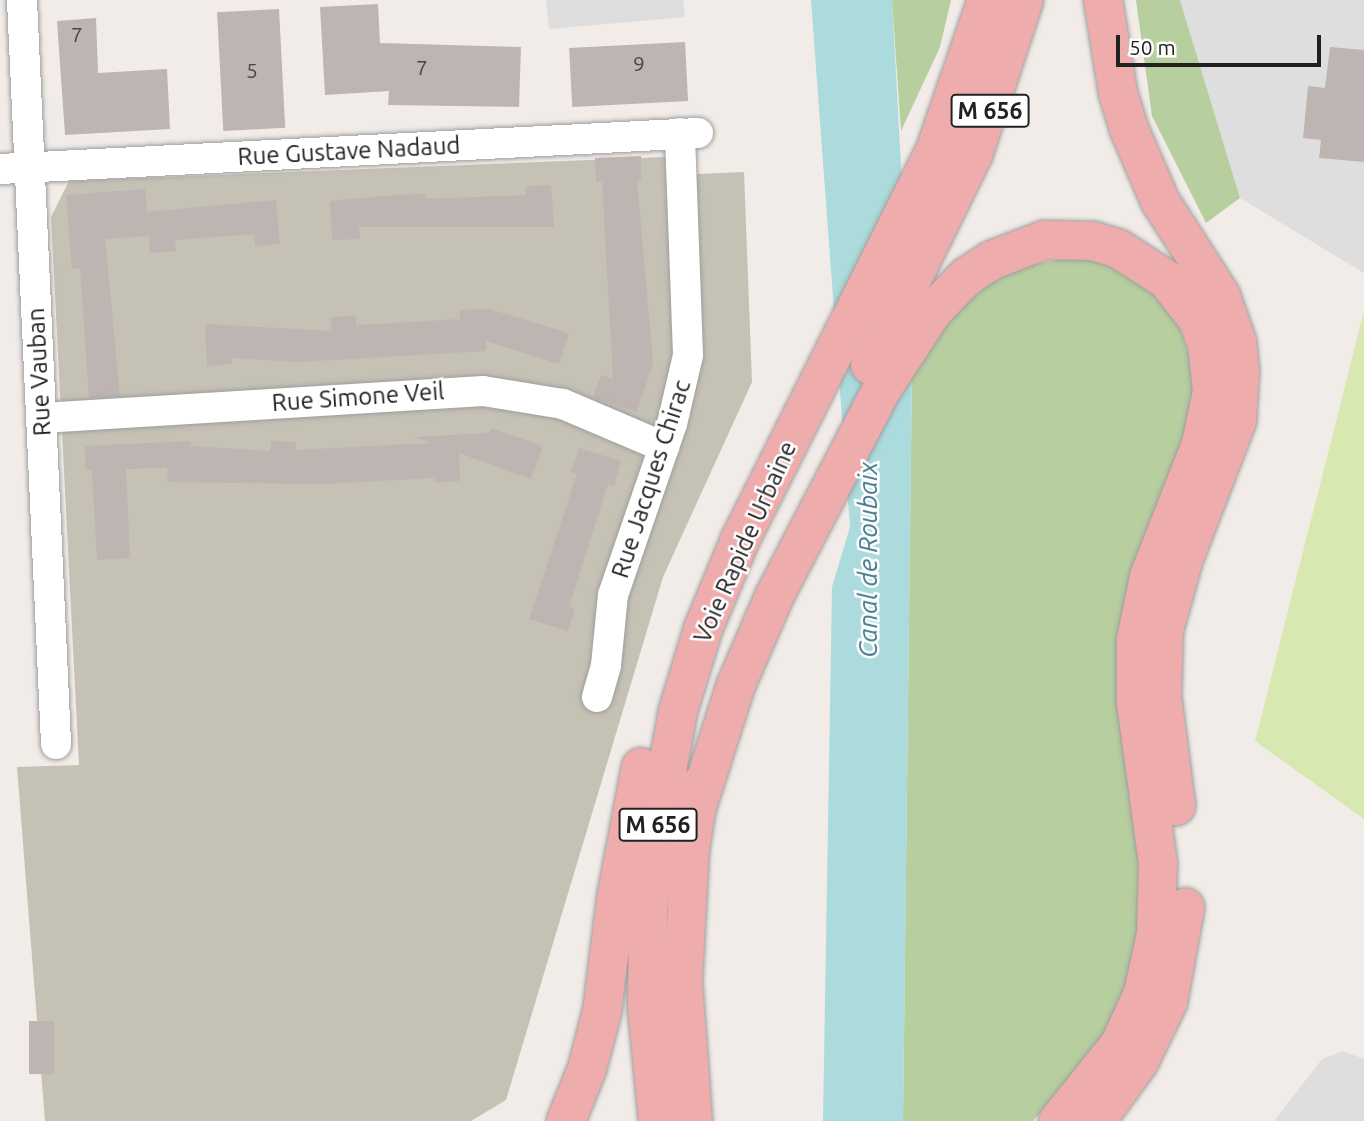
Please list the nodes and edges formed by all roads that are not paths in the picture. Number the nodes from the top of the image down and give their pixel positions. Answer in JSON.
{"nodes":[{"id":1,"x":22,"y":0,"type":"edge"},
{"id":2,"x":987,"y":0,"type":"edge"},
{"id":3,"x":1024,"y":0,"type":"edge"},
{"id":4,"x":1103,"y":0,"type":"edge"},
{"id":5,"x":689,"y":133,"type":"joint"},
{"id":6,"x":30,"y":168,"type":"junction"},
{"id":7,"x":0,"y":169,"type":"edge"},
{"id":8,"x":41,"y":418,"type":"junction"},
{"id":9,"x":664,"y":447,"type":"junction"},
{"id":10,"x":734,"y":528,"type":"junction"},
{"id":11,"x":597,"y":697,"type":"dead end"},
{"id":12,"x":56,"y":744,"type":"dead end"},
{"id":13,"x":696,"y":810,"type":"junction"},
{"id":14,"x":566,"y":1121,"type":"edge"},
{"id":15,"x":658,"y":1121,"type":"edge"},
{"id":16,"x":693,"y":1121,"type":"edge"},
{"id":17,"x":1058,"y":1121,"type":"edge"},
{"id":18,"x":1096,"y":1121,"type":"edge"}],
"edges":[{"from":1,"to":6,"type":"street","name":"Rue Vauban"},
{"from":2,"to":10,"type":"highway","number":"M 656"},
{"from":3,"to":13,"type":"highway","name":"Voie Rapide Urbaine","number":"M 656"},
{"from":4,"to":18,"type":"highway"},
{"from":5,"to":6,"type":"street","name":"Rue Gustave Nadaud"},
{"from":5,"to":9,"type":"street","name":"Rue Jacques Chirac"},
{"from":6,"to":7,"type":"street","name":"Rue Gustave Nadaud"},
{"from":6,"to":8,"type":"street","name":"Rue Vauban"},
{"from":8,"to":9,"type":"street","name":"Rue Simone Veil"},
{"from":8,"to":12,"type":"street","name":"Rue Vauban"},
{"from":9,"to":11,"type":"street","name":"Rue Jacques Chirac"},
{"from":10,"to":14,"type":"highway"},
{"from":10,"to":15,"type":"highway","name":"Voie Rapide Urbaine","number":"M 656"},
{"from":13,"to":16,"type":"highway","name":"Voie Rapide Urbaine","number":"M 656"},
{"from":13,"to":17,"type":"highway"}]}
